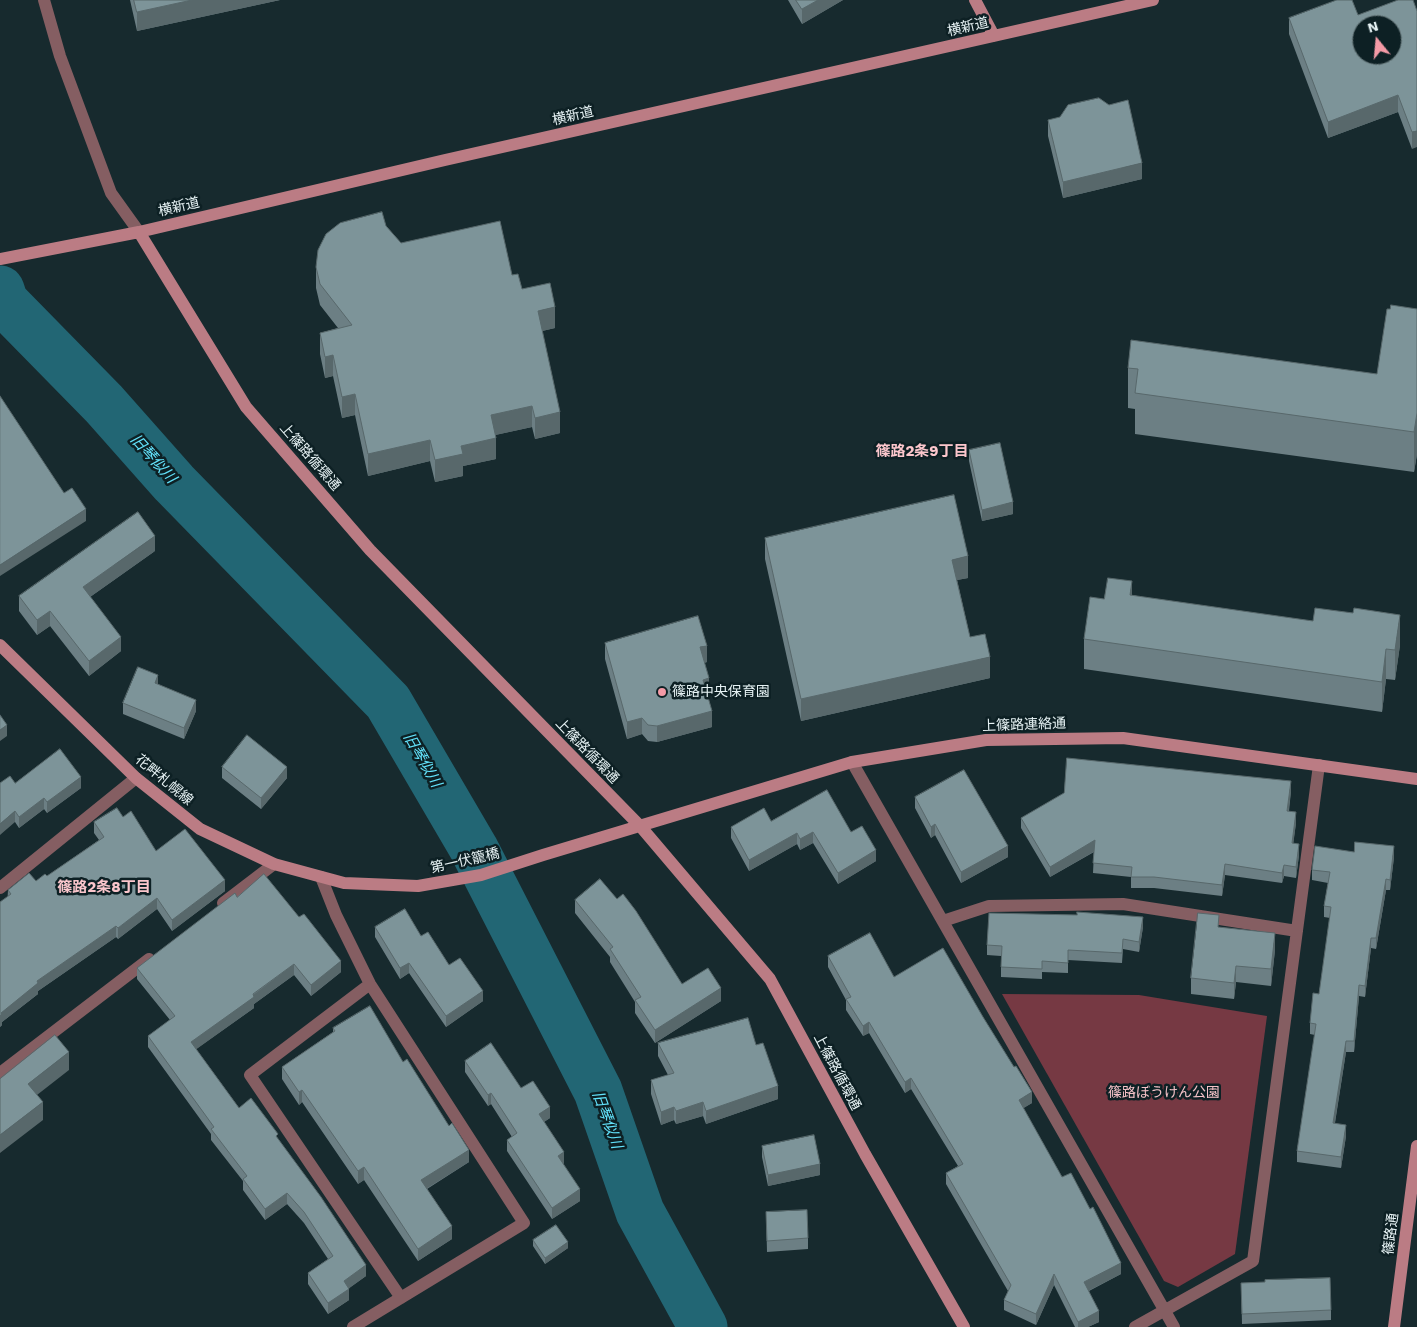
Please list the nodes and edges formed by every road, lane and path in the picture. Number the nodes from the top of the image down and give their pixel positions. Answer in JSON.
{"nodes":[{"id":1,"x":44,"y":0,"type":"edge"},
{"id":2,"x":975,"y":0,"type":"edge"},
{"id":3,"x":1153,"y":0,"type":"edge"},
{"id":4,"x":994,"y":36,"type":"junction"},
{"id":5,"x":139,"y":232,"type":"junction"},
{"id":6,"x":0,"y":259,"type":"edge"},
{"id":7,"x":0,"y":645,"type":"edge"},
{"id":8,"x":852,"y":762,"type":"junction"},
{"id":9,"x":1319,"y":765,"type":"junction"},
{"id":10,"x":136,"y":778,"type":"junction"},
{"id":11,"x":1417,"y":779,"type":"edge"},
{"id":12,"x":641,"y":827,"type":"junction"},
{"id":13,"x":274,"y":864,"type":"junction"},
{"id":14,"x":321,"y":877,"type":"junction"},
{"id":15,"x":344,"y":883,"type":"joint"},
{"id":16,"x":0,"y":888,"type":"edge"},
{"id":17,"x":211,"y":912,"type":"edge"},
{"id":18,"x":943,"y":921,"type":"junction"},
{"id":19,"x":1297,"y":931,"type":"junction"},
{"id":20,"x":156,"y":954,"type":"edge"},
{"id":21,"x":370,"y":984,"type":"junction"},
{"id":22,"x":0,"y":1073,"type":"edge"},
{"id":23,"x":1417,"y":1146,"type":"edge"},
{"id":24,"x":401,"y":1298,"type":"junction"},
{"id":25,"x":1165,"y":1310,"type":"junction"},
{"id":26,"x":353,"y":1327,"type":"edge"},
{"id":27,"x":964,"y":1327,"type":"edge"},
{"id":28,"x":1135,"y":1327,"type":"edge"},
{"id":29,"x":1174,"y":1327,"type":"edge"},
{"id":30,"x":1394,"y":1327,"type":"edge"}],
"edges":[{"from":1,"to":5,"type":"street"},
{"from":2,"to":4,"type":"street"},
{"from":3,"to":4,"type":"street","name":"横新道"},
{"from":4,"to":5,"type":"street","name":"横新道"},
{"from":5,"to":6,"type":"street","name":"横新道"},
{"from":5,"to":12,"type":"street","name":"上篠路循環通"},
{"from":7,"to":10,"type":"street","name":"花畔札幌線"},
{"from":8,"to":9,"type":"street","name":"上篠路連絡通"},
{"from":8,"to":12,"type":"street","name":"上篠路連絡通"},
{"from":8,"to":18,"type":"street"},
{"from":9,"to":11,"type":"street","name":"上篠路連絡通"},
{"from":9,"to":19,"type":"street"},
{"from":10,"to":13,"type":"street","name":"花畔札幌線"},
{"from":10,"to":16,"type":"street"},
{"from":12,"to":15,"type":"street","name":"第一伏籠橋"},
{"from":12,"to":27,"type":"street","name":"上篠路循環通"},
{"from":13,"to":14,"type":"street","name":"花畔札幌線"},
{"from":13,"to":17,"type":"street"},
{"from":14,"to":15,"type":"street","name":"花畔札幌線"},
{"from":14,"to":21,"type":"street"},
{"from":18,"to":19,"type":"street"},
{"from":18,"to":25,"type":"street"},
{"from":19,"to":25,"type":"street"},
{"from":20,"to":22,"type":"street"},
{"from":21,"to":24,"type":"street"},
{"from":21,"to":24,"type":"street"},
{"from":23,"to":30,"type":"street","name":"篠路通"},
{"from":24,"to":26,"type":"street"},
{"from":25,"to":28,"type":"street"},
{"from":25,"to":29,"type":"street"}]}
